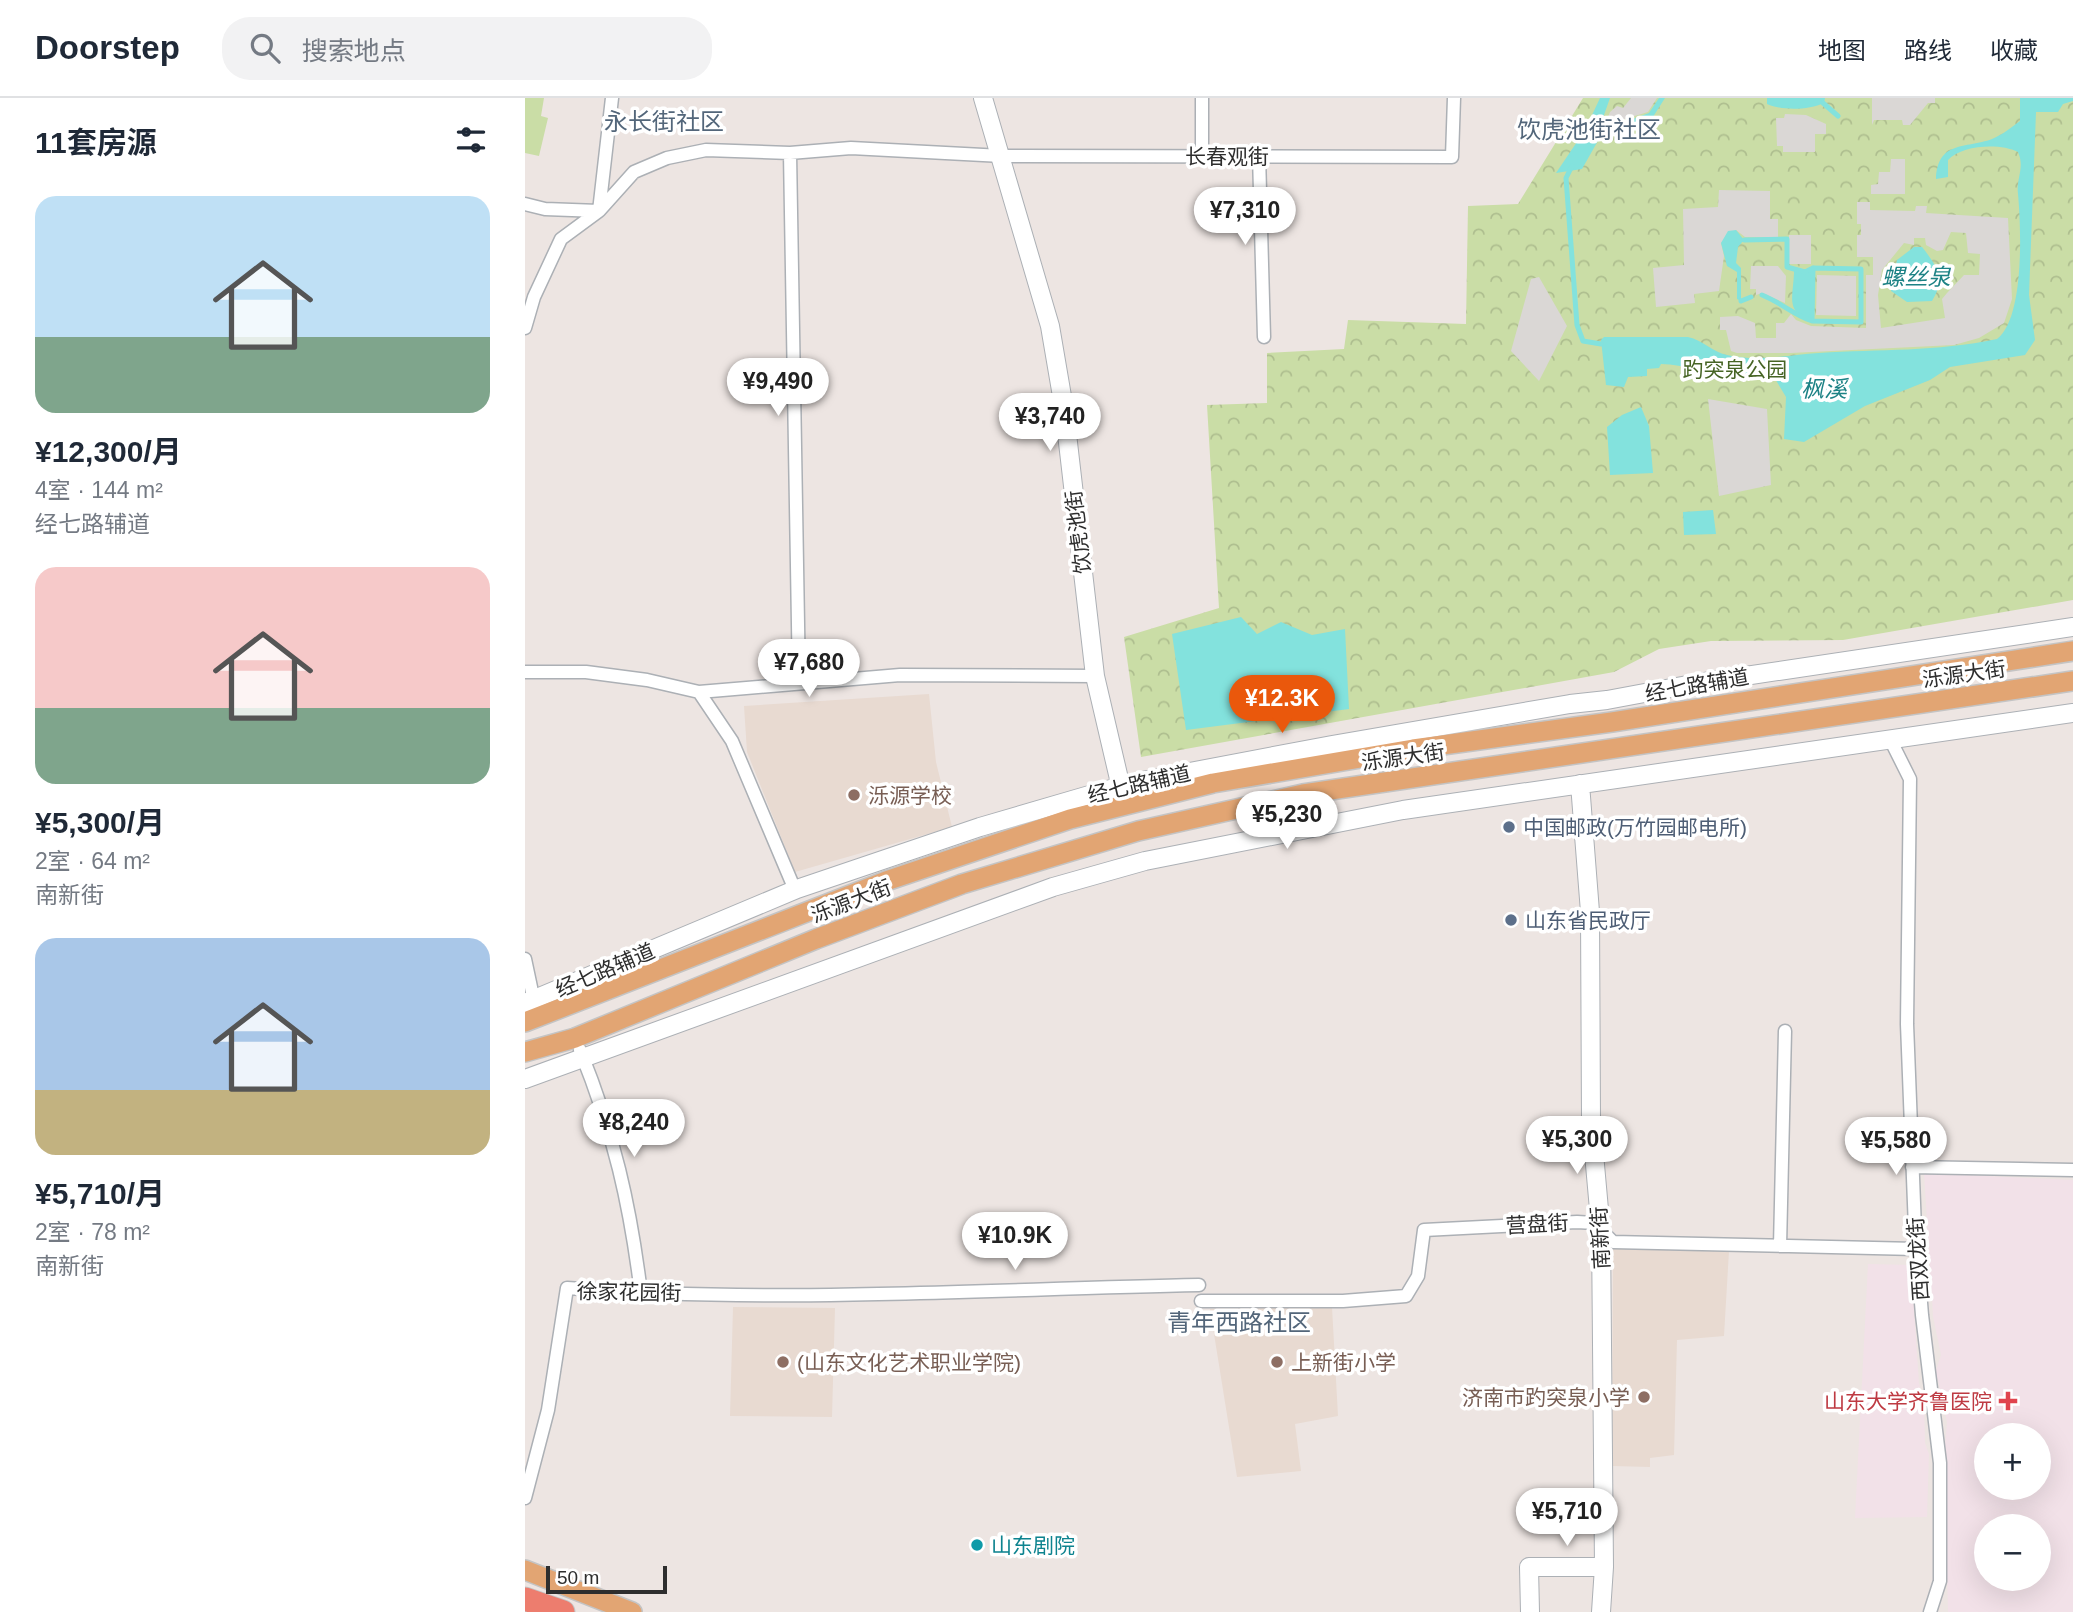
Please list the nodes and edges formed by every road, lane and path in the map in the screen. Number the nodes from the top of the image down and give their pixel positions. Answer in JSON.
{"nodes":[{"id":1,"x":612,"y":98,"type":"edge"},
{"id":2,"x":983,"y":98,"type":"edge"},
{"id":3,"x":1202,"y":98,"type":"edge"},
{"id":4,"x":1454,"y":98,"type":"edge"},
{"id":5,"x":790,"y":153,"type":"junction"},
{"id":6,"x":1202,"y":155,"type":"junction"},
{"id":7,"x":1259,"y":155,"type":"junction"},
{"id":8,"x":1002,"y":156,"type":"junction"},
{"id":9,"x":525,"y":204,"type":"edge"},
{"id":10,"x":599,"y":211,"type":"junction"},
{"id":11,"x":525,"y":328,"type":"edge"},
{"id":12,"x":1263,"y":337,"type":"dead end"},
{"id":13,"x":2073,"y":627,"type":"edge"},
{"id":14,"x":2073,"y":651,"type":"edge"},
{"id":15,"x":525,"y":671,"type":"edge"},
{"id":16,"x":1095,"y":676,"type":"junction"},
{"id":17,"x":2073,"y":681,"type":"edge"},
{"id":18,"x":799,"y":683,"type":"junction"},
{"id":19,"x":699,"y":692,"type":"junction"},
{"id":20,"x":2073,"y":713,"type":"edge"},
{"id":21,"x":1891,"y":741,"type":"junction"},
{"id":22,"x":1580,"y":784,"type":"junction"},
{"id":23,"x":1123,"y":795,"type":"junction"},
{"id":24,"x":795,"y":890,"type":"junction"},
{"id":25,"x":525,"y":959,"type":"edge"},
{"id":26,"x":531,"y":1011,"type":"edge"},
{"id":27,"x":1786,"y":1031,"type":"dead end"},
{"id":28,"x":575,"y":1038,"type":"junction"},
{"id":29,"x":525,"y":1052,"type":"edge"},
{"id":30,"x":584,"y":1059,"type":"junction"},
{"id":31,"x":525,"y":1079,"type":"edge"},
{"id":32,"x":1912,"y":1167,"type":"junction"},
{"id":33,"x":2073,"y":1170,"type":"edge"},
{"id":34,"x":1601,"y":1231,"type":"junction"},
{"id":35,"x":1780,"y":1246,"type":"junction"},
{"id":36,"x":1916,"y":1249,"type":"junction"},
{"id":37,"x":1199,"y":1285,"type":"dead end"},
{"id":38,"x":641,"y":1293,"type":"junction"},
{"id":39,"x":1201,"y":1301,"type":"dead end"},
{"id":40,"x":525,"y":1498,"type":"edge"},
{"id":41,"x":1604,"y":1567,"type":"junction"},
{"id":42,"x":525,"y":1570,"type":"edge"},
{"id":43,"x":576,"y":1588,"type":"junction"},
{"id":44,"x":525,"y":1599,"type":"edge"},
{"id":45,"x":565,"y":1612,"type":"edge"},
{"id":46,"x":632,"y":1612,"type":"edge"},
{"id":47,"x":1530,"y":1612,"type":"edge"},
{"id":48,"x":1601,"y":1612,"type":"edge"},
{"id":49,"x":1930,"y":1612,"type":"edge"}],
"edges":[{"from":1,"to":10,"type":"street"},
{"from":2,"to":8,"type":"street","name":"饮虎池街"},
{"from":3,"to":6,"type":"street"},
{"from":4,"to":7,"type":"street","name":"长春观街"},
{"from":5,"to":8,"type":"street","name":"长春观街"},
{"from":5,"to":10,"type":"street","name":"长春观街"},
{"from":5,"to":18,"type":"street"},
{"from":6,"to":7,"type":"street","name":"长春观街"},
{"from":6,"to":8,"type":"street","name":"长春观街"},
{"from":7,"to":12,"type":"street"},
{"from":8,"to":16,"type":"street","name":"饮虎池街"},
{"from":9,"to":10,"type":"street"},
{"from":10,"to":11,"type":"street","name":"长春观街"},
{"from":13,"to":23,"type":"street","name":"经七路辅道"},
{"from":14,"to":23,"type":"main road","name":"泺源大街"},
{"from":15,"to":19,"type":"street"},
{"from":16,"to":18,"type":"street"},
{"from":16,"to":23,"type":"street","name":"饮虎池街"},
{"from":17,"to":28,"type":"main road","name":"泺源大街"},
{"from":18,"to":19,"type":"street"},
{"from":19,"to":24,"type":"street"},
{"from":20,"to":21,"type":"street"},
{"from":21,"to":22,"type":"street"},
{"from":21,"to":32,"type":"street","name":"西双龙街"},
{"from":22,"to":30,"type":"street"},
{"from":22,"to":34,"type":"street","name":"南新街"},
{"from":23,"to":24,"type":"street","name":"经七路辅道"},
{"from":23,"to":26,"type":"main road","name":"泺源大街"},
{"from":24,"to":26,"type":"street","name":"经七路辅道"},
{"from":25,"to":26,"type":"street"},
{"from":27,"to":35,"type":"street"},
{"from":28,"to":29,"type":"main road","name":"泺源大街"},
{"from":28,"to":30,"type":"street"},
{"from":30,"to":31,"type":"street"},
{"from":30,"to":38,"type":"street"},
{"from":32,"to":33,"type":"street"},
{"from":32,"to":36,"type":"street","name":"西双龙街"},
{"from":34,"to":35,"type":"street","name":"营盘街"},
{"from":34,"to":39,"type":"street","name":"营盘街"},
{"from":34,"to":41,"type":"street","name":"南新街"},
{"from":35,"to":36,"type":"street","name":"营盘街"},
{"from":36,"to":49,"type":"street","name":"西双龙街"},
{"from":37,"to":38,"type":"street","name":"徐家花园街"},
{"from":38,"to":40,"type":"street","name":"徐家花园街"},
{"from":41,"to":47,"type":"street"},
{"from":41,"to":48,"type":"street","name":"南新街"},
{"from":42,"to":43,"type":"main road"},
{"from":43,"to":45,"type":"street"},
{"from":43,"to":46,"type":"main road"},
{"from":44,"to":45,"type":"highway"}]}
